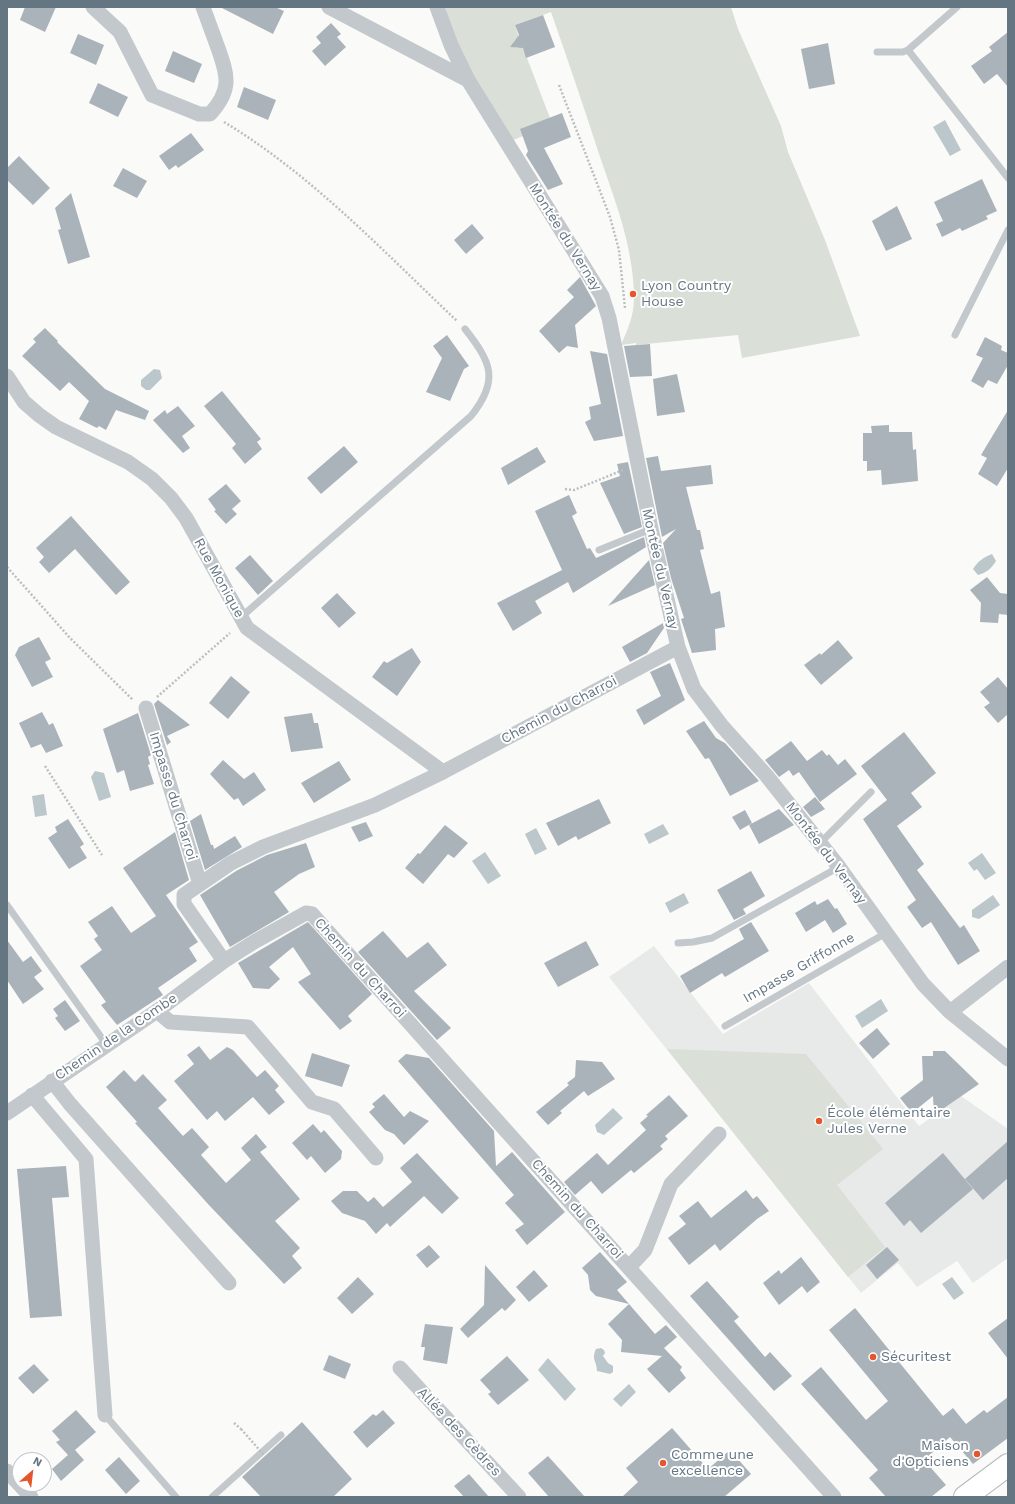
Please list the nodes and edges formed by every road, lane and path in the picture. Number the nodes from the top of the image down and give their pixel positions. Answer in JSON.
{"nodes":[{"id":1,"x":93,"y":7,"type":"edge"},
{"id":2,"x":203,"y":7,"type":"edge"},
{"id":3,"x":329,"y":7,"type":"edge"},
{"id":4,"x":437,"y":7,"type":"edge"},
{"id":5,"x":957,"y":7,"type":"edge"},
{"id":6,"x":908,"y":50,"type":"junction"},
{"id":7,"x":878,"y":52,"type":"dead end"},
{"id":8,"x":468,"y":80,"type":"junction"},
{"id":9,"x":559,"y":85,"type":"dead end"},
{"id":10,"x":210,"y":114,"type":"junction"},
{"id":11,"x":1008,"y":178,"type":"edge"},
{"id":12,"x":1008,"y":230,"type":"edge"},
{"id":13,"x":625,"y":310,"type":"dead end"},
{"id":14,"x":465,"y":329,"type":"joint"},
{"id":15,"x":955,"y":335,"type":"dead end"},
{"id":16,"x":7,"y":376,"type":"edge"},
{"id":17,"x":638,"y":463,"type":"junction"},
{"id":18,"x":565,"y":489,"type":"dead end"},
{"id":19,"x":650,"y":529,"type":"junction"},
{"id":20,"x":599,"y":550,"type":"dead end"},
{"id":21,"x":7,"y":567,"type":"edge"},
{"id":22,"x":241,"y":620,"type":"junction"},
{"id":23,"x":678,"y":647,"type":"junction"},
{"id":24,"x":146,"y":708,"type":"junction"},
{"id":25,"x":45,"y":766,"type":"dead end"},
{"id":26,"x":444,"y":772,"type":"junction"},
{"id":27,"x":870,"y":792,"type":"dead end"},
{"id":28,"x":820,"y":843,"type":"junction"},
{"id":29,"x":102,"y":855,"type":"dead end"},
{"id":30,"x":840,"y":867,"type":"junction"},
{"id":31,"x":200,"y":884,"type":"junction"},
{"id":32,"x":7,"y":905,"type":"edge"},
{"id":33,"x":886,"y":933,"type":"junction"},
{"id":34,"x":678,"y":943,"type":"dead end"},
{"id":35,"x":224,"y":961,"type":"junction"},
{"id":36,"x":1008,"y":968,"type":"edge"},
{"id":37,"x":157,"y":1011,"type":"junction"},
{"id":38,"x":950,"y":1012,"type":"junction"},
{"id":39,"x":725,"y":1026,"type":"dead end"},
{"id":40,"x":106,"y":1044,"type":"junction"},
{"id":41,"x":1008,"y":1059,"type":"edge"},
{"id":42,"x":52,"y":1081,"type":"junction"},
{"id":43,"x":32,"y":1095,"type":"junction"},
{"id":44,"x":7,"y":1113,"type":"edge"},
{"id":45,"x":719,"y":1134,"type":"dead end"},
{"id":46,"x":376,"y":1158,"type":"dead end"},
{"id":47,"x":629,"y":1267,"type":"junction"},
{"id":48,"x":229,"y":1283,"type":"dead end"},
{"id":49,"x":400,"y":1368,"type":"dead end"},
{"id":50,"x":106,"y":1416,"type":"joint"},
{"id":51,"x":234,"y":1423,"type":"dead end"},
{"id":52,"x":281,"y":1435,"type":"dead end"},
{"id":53,"x":264,"y":1455,"type":"dead end"},
{"id":54,"x":1008,"y":1466,"type":"edge"},
{"id":55,"x":7,"y":1471,"type":"edge"},
{"id":56,"x":31,"y":1497,"type":"edge"},
{"id":57,"x":176,"y":1497,"type":"edge"},
{"id":58,"x":212,"y":1497,"type":"edge"},
{"id":59,"x":519,"y":1497,"type":"edge"},
{"id":60,"x":834,"y":1497,"type":"edge"},
{"id":61,"x":965,"y":1497,"type":"edge"}],
"edges":[{"from":1,"to":10,"type":"street"},
{"from":2,"to":10,"type":"street"},
{"from":3,"to":8,"type":"street"},
{"from":4,"to":8,"type":"street","name":"Montée du Vernay"},
{"from":5,"to":6,"type":"lane"},
{"from":6,"to":7,"type":"lane"},
{"from":6,"to":11,"type":"lane"},
{"from":8,"to":17,"type":"street","name":"Montée du Vernay"},
{"from":9,"to":13,"type":"path"},
{"from":10,"to":14,"type":"path"},
{"from":12,"to":15,"type":"lane"},
{"from":14,"to":22,"type":"lane"},
{"from":16,"to":22,"type":"street","name":"Rue Monique"},
{"from":17,"to":18,"type":"path"},
{"from":17,"to":19,"type":"street","name":"Montée du Vernay"},
{"from":19,"to":20,"type":"lane"},
{"from":19,"to":23,"type":"street","name":"Montée du Vernay"},
{"from":21,"to":24,"type":"path"},
{"from":22,"to":24,"type":"path"},
{"from":22,"to":26,"type":"street","name":"Rue Monique"},
{"from":23,"to":26,"type":"street","name":"Chemin du Charroi"},
{"from":23,"to":28,"type":"street","name":"Montée du Vernay"},
{"from":24,"to":31,"type":"street","name":"Impasse du Charroi"},
{"from":25,"to":29,"type":"path"},
{"from":26,"to":31,"type":"street","name":"Chemin du Charroi"},
{"from":27,"to":28,"type":"lane"},
{"from":28,"to":30,"type":"street","name":"Montée du Vernay"},
{"from":30,"to":33,"type":"street","name":"Montée du Vernay"},
{"from":30,"to":34,"type":"lane"},
{"from":31,"to":35,"type":"street","name":"Chemin du Charroi"},
{"from":32,"to":40,"type":"lane"},
{"from":33,"to":38,"type":"street","name":"Montée du Vernay"},
{"from":33,"to":39,"type":"lane","name":"Impasse Griffonne"},
{"from":35,"to":37,"type":"street","name":"Chemin de la Combe"},
{"from":35,"to":47,"type":"street","name":"Chemin du Charroi"},
{"from":36,"to":38,"type":"street"},
{"from":37,"to":40,"type":"street","name":"Chemin de la Combe"},
{"from":37,"to":46,"type":"street"},
{"from":38,"to":41,"type":"street","name":"Montée du Vernay"},
{"from":40,"to":42,"type":"street","name":"Chemin de la Combe"},
{"from":42,"to":43,"type":"street","name":"Chemin de la Combe"},
{"from":42,"to":48,"type":"street"},
{"from":43,"to":44,"type":"street","name":"Chemin de la Combe"},
{"from":43,"to":50,"type":"street"},
{"from":45,"to":47,"type":"street"},
{"from":47,"to":60,"type":"street","name":"Chemin du Charroi"},
{"from":49,"to":59,"type":"street","name":"Allée des Cèdres"},
{"from":50,"to":57,"type":"lane"},
{"from":51,"to":53,"type":"path","bridge":true},
{"from":52,"to":58,"type":"lane"},
{"from":54,"to":61,"type":"main road"},
{"from":55,"to":56,"type":"street"}]}
